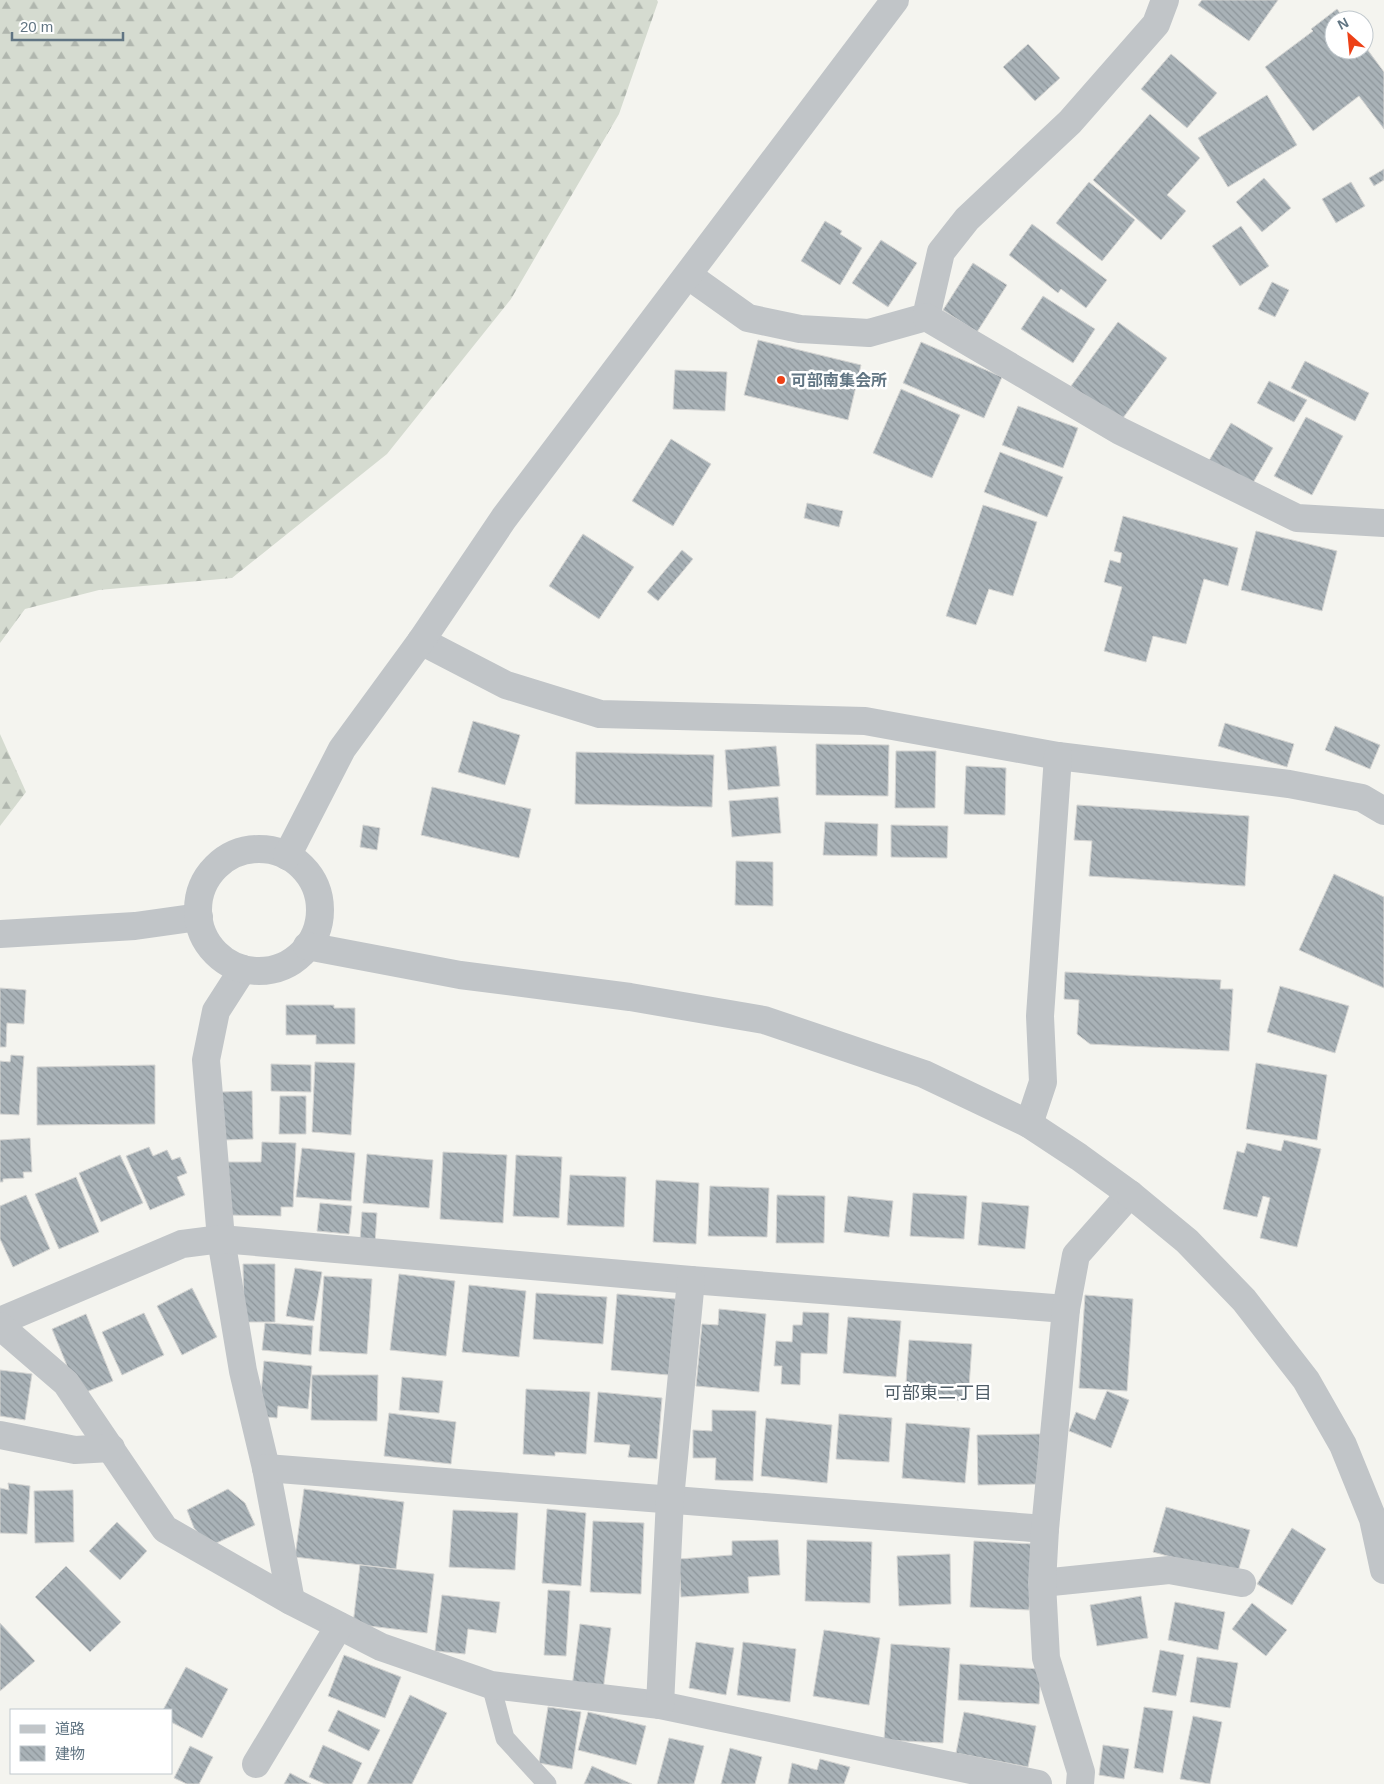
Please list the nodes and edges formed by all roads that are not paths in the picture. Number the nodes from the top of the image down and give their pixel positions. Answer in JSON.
{"nodes":[{"id":1,"x":896,"y":0,"type":"edge"},
{"id":2,"x":1165,"y":0,"type":"edge"},
{"id":3,"x":689,"y":276,"type":"junction"},
{"id":4,"x":926,"y":317,"type":"junction"},
{"id":5,"x":1384,"y":523,"type":"edge"},
{"id":6,"x":421,"y":641,"type":"junction"},
{"id":7,"x":1058,"y":756,"type":"junction"},
{"id":8,"x":1384,"y":811,"type":"edge"},
{"id":9,"x":287,"y":856,"type":"junction"},
{"id":10,"x":199,"y":917,"type":"junction"},
{"id":11,"x":0,"y":934,"type":"edge"},
{"id":12,"x":307,"y":946,"type":"junction"},
{"id":13,"x":242,"y":969,"type":"junction"},
{"id":14,"x":1029,"y":1124,"type":"junction"},
{"id":15,"x":1130,"y":1194,"type":"junction"},
{"id":16,"x":221,"y":1239,"type":"junction"},
{"id":17,"x":691,"y":1280,"type":"junction"},
{"id":18,"x":1066,"y":1309,"type":"junction"},
{"id":19,"x":0,"y":1321,"type":"edge"},
{"id":20,"x":0,"y":1326,"type":"edge"},
{"id":21,"x":0,"y":1435,"type":"edge"},
{"id":22,"x":111,"y":1448,"type":"junction"},
{"id":23,"x":266,"y":1468,"type":"junction"},
{"id":24,"x":670,"y":1499,"type":"junction"},
{"id":25,"x":1045,"y":1529,"type":"junction"},
{"id":26,"x":1384,"y":1570,"type":"edge"},
{"id":27,"x":1042,"y":1583,"type":"junction"},
{"id":28,"x":1242,"y":1583,"type":"dead end"},
{"id":29,"x":291,"y":1601,"type":"junction"},
{"id":30,"x":339,"y":1626,"type":"junction"},
{"id":31,"x":491,"y":1685,"type":"junction"},
{"id":32,"x":660,"y":1705,"type":"junction"},
{"id":33,"x":256,"y":1764,"type":"dead end"},
{"id":34,"x":547,"y":1784,"type":"edge"},
{"id":35,"x":1038,"y":1784,"type":"edge"},
{"id":36,"x":1080,"y":1784,"type":"edge"}],
"edges":[{"from":1,"to":3,"type":"street"},
{"from":2,"to":4,"type":"street"},
{"from":3,"to":4,"type":"street"},
{"from":3,"to":6,"type":"street"},
{"from":4,"to":5,"type":"street"},
{"from":6,"to":7,"type":"street"},
{"from":6,"to":9,"type":"street"},
{"from":7,"to":8,"type":"street"},
{"from":7,"to":14,"type":"street"},
{"from":9,"to":10,"type":"street"},
{"from":9,"to":12,"type":"street"},
{"from":10,"to":11,"type":"street"},
{"from":10,"to":13,"type":"street"},
{"from":12,"to":13,"type":"street"},
{"from":12,"to":14,"type":"street"},
{"from":13,"to":16,"type":"street"},
{"from":14,"to":15,"type":"street"},
{"from":15,"to":18,"type":"street"},
{"from":15,"to":26,"type":"street"},
{"from":16,"to":17,"type":"street"},
{"from":16,"to":19,"type":"street"},
{"from":16,"to":23,"type":"street"},
{"from":17,"to":18,"type":"street"},
{"from":17,"to":24,"type":"street"},
{"from":18,"to":25,"type":"street"},
{"from":20,"to":22,"type":"street"},
{"from":21,"to":22,"type":"street"},
{"from":22,"to":29,"type":"street"},
{"from":23,"to":24,"type":"street"},
{"from":23,"to":29,"type":"street"},
{"from":24,"to":25,"type":"street"},
{"from":24,"to":32,"type":"street"},
{"from":25,"to":27,"type":"street"},
{"from":27,"to":28,"type":"street"},
{"from":27,"to":36,"type":"street"},
{"from":29,"to":30,"type":"street"},
{"from":30,"to":31,"type":"street"},
{"from":30,"to":33,"type":"street"},
{"from":31,"to":32,"type":"street"},
{"from":31,"to":34,"type":"lane"},
{"from":32,"to":35,"type":"street"}]}
